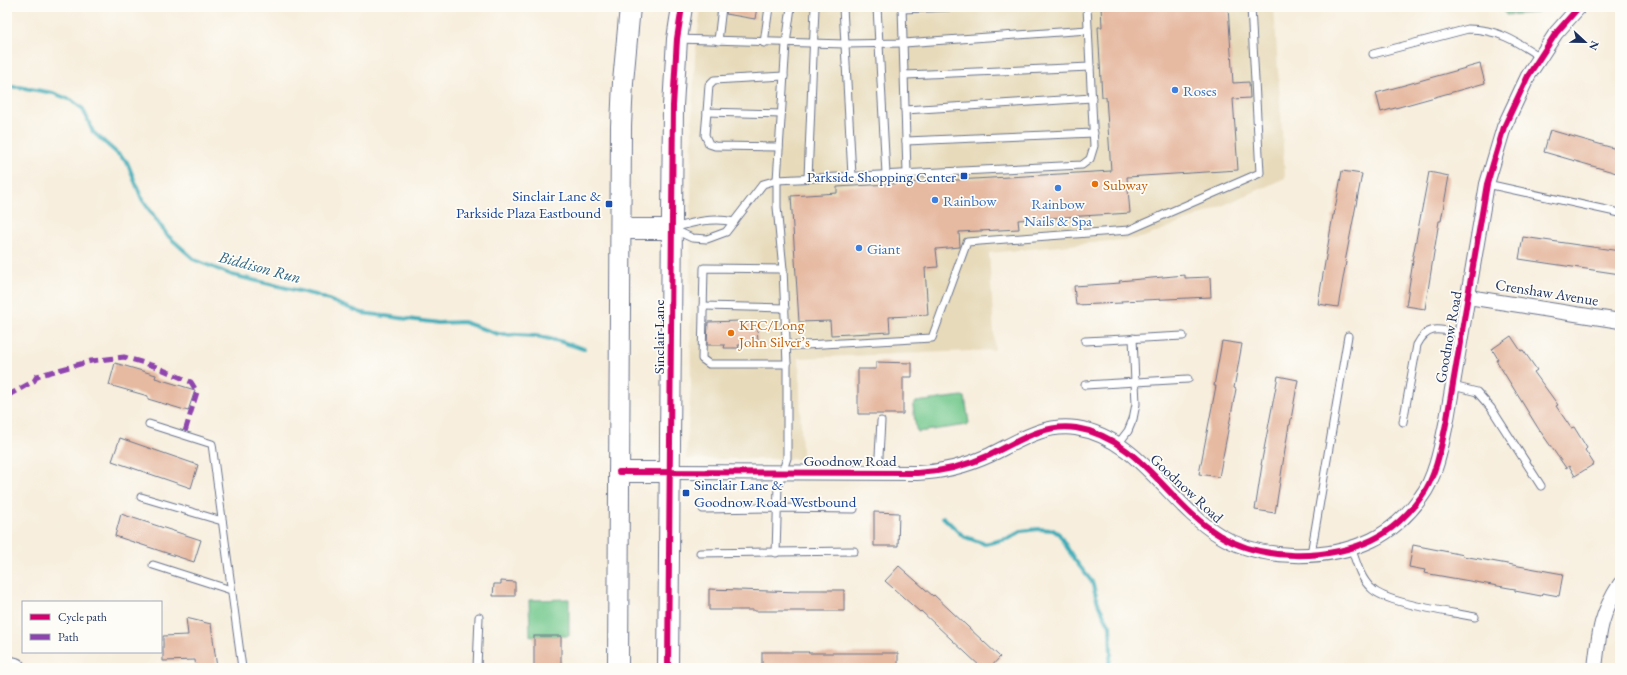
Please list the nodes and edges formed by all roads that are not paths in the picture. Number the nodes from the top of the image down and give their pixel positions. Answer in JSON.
{"nodes":[{"id":1,"x":630,"y":7,"type":"edge"},
{"id":2,"x":682,"y":7,"type":"edge"},
{"id":3,"x":722,"y":7,"type":"edge"},
{"id":4,"x":768,"y":7,"type":"edge"},
{"id":5,"x":791,"y":7,"type":"edge"},
{"id":6,"x":815,"y":7,"type":"edge"},
{"id":7,"x":843,"y":7,"type":"edge"},
{"id":8,"x":877,"y":7,"type":"edge"},
{"id":9,"x":952,"y":7,"type":"edge"},
{"id":10,"x":1087,"y":7,"type":"edge"},
{"id":11,"x":1252,"y":7,"type":"edge"},
{"id":12,"x":1579,"y":7,"type":"edge"},
{"id":13,"x":902,"y":8,"type":"edge"},
{"id":14,"x":1088,"y":30,"type":"junction"},
{"id":15,"x":677,"y":39,"type":"junction"},
{"id":16,"x":718,"y":41,"type":"junction"},
{"id":17,"x":764,"y":43,"type":"junction"},
{"id":18,"x":904,"y":43,"type":"junction"},
{"id":19,"x":786,"y":44,"type":"junction"},
{"id":20,"x":814,"y":44,"type":"junction"},
{"id":21,"x":845,"y":44,"type":"junction"},
{"id":22,"x":879,"y":44,"type":"junction"},
{"id":23,"x":1373,"y":54,"type":"dead end"},
{"id":24,"x":1540,"y":57,"type":"junction"},
{"id":25,"x":1090,"y":67,"type":"junction"},
{"id":26,"x":905,"y":75,"type":"junction"},
{"id":27,"x":784,"y":76,"type":"junction"},
{"id":28,"x":1092,"y":98,"type":"junction"},
{"id":29,"x":905,"y":110,"type":"junction"},
{"id":30,"x":707,"y":112,"type":"junction"},
{"id":31,"x":781,"y":114,"type":"junction"},
{"id":32,"x":1094,"y":133,"type":"junction"},
{"id":33,"x":906,"y":141,"type":"junction"},
{"id":34,"x":779,"y":147,"type":"junction"},
{"id":35,"x":907,"y":173,"type":"junction"},
{"id":36,"x":886,"y":174,"type":"junction"},
{"id":37,"x":852,"y":176,"type":"junction"},
{"id":38,"x":808,"y":178,"type":"junction"},
{"id":39,"x":777,"y":180,"type":"junction"},
{"id":40,"x":1487,"y":184,"type":"junction"},
{"id":41,"x":1620,"y":213,"type":"edge"},
{"id":42,"x":734,"y":222,"type":"junction"},
{"id":43,"x":621,"y":229,"type":"junction"},
{"id":44,"x":672,"y":229,"type":"junction"},
{"id":45,"x":783,"y":270,"type":"junction"},
{"id":46,"x":1468,"y":297,"type":"junction"},
{"id":47,"x":703,"y":306,"type":"junction"},
{"id":48,"x":785,"y":308,"type":"junction"},
{"id":49,"x":1620,"y":321,"type":"edge"},
{"id":50,"x":1462,"y":334,"type":"junction"},
{"id":51,"x":1183,"y":336,"type":"dead end"},
{"id":52,"x":1348,"y":336,"type":"dead end"},
{"id":53,"x":1133,"y":338,"type":"junction"},
{"id":54,"x":1085,"y":341,"type":"dead end"},
{"id":55,"x":787,"y":346,"type":"junction"},
{"id":56,"x":788,"y":364,"type":"junction"},
{"id":57,"x":1188,"y":379,"type":"dead end"},
{"id":58,"x":1135,"y":381,"type":"junction"},
{"id":59,"x":1085,"y":385,"type":"dead end"},
{"id":60,"x":1453,"y":386,"type":"junction"},
{"id":61,"x":881,"y":422,"type":"dead end"},
{"id":62,"x":1403,"y":422,"type":"dead end"},
{"id":63,"x":149,"y":424,"type":"dead end"},
{"id":64,"x":1118,"y":444,"type":"junction"},
{"id":65,"x":619,"y":472,"type":"junction"},
{"id":66,"x":671,"y":472,"type":"junction"},
{"id":67,"x":781,"y":472,"type":"junction"},
{"id":68,"x":878,"y":473,"type":"junction"},
{"id":69,"x":1541,"y":486,"type":"dead end"},
{"id":70,"x":141,"y":497,"type":"dead end"},
{"id":71,"x":778,"y":508,"type":"junction"},
{"id":72,"x":704,"y":509,"type":"dead end"},
{"id":73,"x":854,"y":509,"type":"dead end"},
{"id":74,"x":222,"y":521,"type":"junction"},
{"id":75,"x":1351,"y":547,"type":"junction"},
{"id":76,"x":854,"y":551,"type":"dead end"},
{"id":77,"x":700,"y":553,"type":"dead end"},
{"id":78,"x":776,"y":553,"type":"junction"},
{"id":79,"x":1311,"y":554,"type":"junction"},
{"id":80,"x":153,"y":566,"type":"dead end"},
{"id":81,"x":1620,"y":584,"type":"edge"},
{"id":82,"x":231,"y":590,"type":"junction"},
{"id":83,"x":479,"y":617,"type":"dead end"},
{"id":84,"x":1475,"y":617,"type":"dead end"},
{"id":85,"x":7,"y":666,"type":"edge"},
{"id":86,"x":15,"y":668,"type":"edge"},
{"id":87,"x":242,"y":668,"type":"edge"},
{"id":88,"x":477,"y":668,"type":"edge"},
{"id":89,"x":618,"y":668,"type":"edge"},
{"id":90,"x":668,"y":668,"type":"edge"},
{"id":91,"x":1595,"y":668,"type":"edge"}],
"edges":[{"from":1,"to":43,"type":"street"},
{"from":2,"to":15,"type":"street","name":"Sinclair Lane"},
{"from":3,"to":16,"type":"lane"},
{"from":4,"to":17,"type":"lane"},
{"from":5,"to":19,"type":"lane"},
{"from":6,"to":20,"type":"lane"},
{"from":7,"to":21,"type":"lane"},
{"from":8,"to":22,"type":"lane"},
{"from":9,"to":13,"type":"lane"},
{"from":10,"to":14,"type":"lane"},
{"from":11,"to":55,"type":"lane"},
{"from":12,"to":24,"type":"street","name":"Goodnow Road"},
{"from":13,"to":18,"type":"lane"},
{"from":14,"to":18,"type":"lane"},
{"from":14,"to":25,"type":"lane"},
{"from":15,"to":16,"type":"lane"},
{"from":15,"to":44,"type":"street","name":"Sinclair Lane"},
{"from":16,"to":17,"type":"lane"},
{"from":17,"to":19,"type":"lane"},
{"from":18,"to":22,"type":"lane"},
{"from":18,"to":26,"type":"lane"},
{"from":19,"to":20,"type":"lane"},
{"from":19,"to":27,"type":"lane"},
{"from":20,"to":21,"type":"lane"},
{"from":20,"to":38,"type":"lane"},
{"from":21,"to":22,"type":"lane"},
{"from":21,"to":37,"type":"lane"},
{"from":22,"to":36,"type":"lane"},
{"from":23,"to":24,"type":"lane"},
{"from":24,"to":40,"type":"street","name":"Goodnow Road"},
{"from":25,"to":26,"type":"lane"},
{"from":25,"to":28,"type":"lane"},
{"from":26,"to":29,"type":"lane"},
{"from":27,"to":30,"type":"lane"},
{"from":27,"to":31,"type":"lane"},
{"from":28,"to":29,"type":"lane"},
{"from":28,"to":32,"type":"lane"},
{"from":29,"to":33,"type":"lane"},
{"from":30,"to":31,"type":"lane"},
{"from":30,"to":34,"type":"lane"},
{"from":31,"to":34,"type":"lane"},
{"from":32,"to":33,"type":"lane"},
{"from":32,"to":35,"type":"lane"},
{"from":33,"to":35,"type":"lane"},
{"from":34,"to":39,"type":"lane"},
{"from":35,"to":36,"type":"lane"},
{"from":36,"to":37,"type":"lane"},
{"from":37,"to":38,"type":"lane"},
{"from":38,"to":39,"type":"lane"},
{"from":39,"to":42,"type":"lane"},
{"from":39,"to":45,"type":"lane"},
{"from":40,"to":41,"type":"lane"},
{"from":40,"to":46,"type":"street","name":"Goodnow Road"},
{"from":42,"to":44,"type":"lane"},
{"from":42,"to":44,"type":"lane"},
{"from":43,"to":44,"type":"street"},
{"from":43,"to":65,"type":"street"},
{"from":44,"to":66,"type":"street","name":"Sinclair Lane"},
{"from":45,"to":47,"type":"lane"},
{"from":45,"to":48,"type":"lane"},
{"from":46,"to":49,"type":"street","name":"Crenshaw Avenue"},
{"from":46,"to":50,"type":"street","name":"Goodnow Road"},
{"from":47,"to":48,"type":"lane"},
{"from":47,"to":56,"type":"lane"},
{"from":48,"to":55,"type":"lane"},
{"from":50,"to":60,"type":"street","name":"Goodnow Road"},
{"from":50,"to":62,"type":"lane"},
{"from":51,"to":53,"type":"lane"},
{"from":52,"to":79,"type":"lane"},
{"from":53,"to":54,"type":"lane"},
{"from":53,"to":58,"type":"lane"},
{"from":55,"to":56,"type":"lane"},
{"from":56,"to":67,"type":"lane"},
{"from":57,"to":58,"type":"lane"},
{"from":58,"to":59,"type":"lane"},
{"from":58,"to":64,"type":"lane"},
{"from":60,"to":69,"type":"lane"},
{"from":60,"to":75,"type":"street","name":"Goodnow Road"},
{"from":61,"to":68,"type":"lane"},
{"from":63,"to":74,"type":"lane"},
{"from":64,"to":68,"type":"street","name":"Goodnow Road"},
{"from":64,"to":79,"type":"street","name":"Goodnow Road"},
{"from":65,"to":66,"type":"street"},
{"from":65,"to":89,"type":"street"},
{"from":66,"to":67,"type":"street","name":"Goodnow Road"},
{"from":66,"to":90,"type":"street","name":"Sinclair Lane"},
{"from":67,"to":68,"type":"street","name":"Goodnow Road"},
{"from":67,"to":71,"type":"lane"},
{"from":70,"to":74,"type":"lane"},
{"from":71,"to":72,"type":"lane"},
{"from":71,"to":73,"type":"lane"},
{"from":71,"to":78,"type":"lane"},
{"from":74,"to":82,"type":"lane"},
{"from":75,"to":79,"type":"street","name":"Goodnow Road"},
{"from":75,"to":84,"type":"lane"},
{"from":76,"to":78,"type":"lane"},
{"from":77,"to":78,"type":"lane"},
{"from":80,"to":82,"type":"lane"},
{"from":81,"to":91,"type":"street"},
{"from":82,"to":87,"type":"lane"},
{"from":83,"to":88,"type":"lane"},
{"from":85,"to":86,"type":"street"}]}
